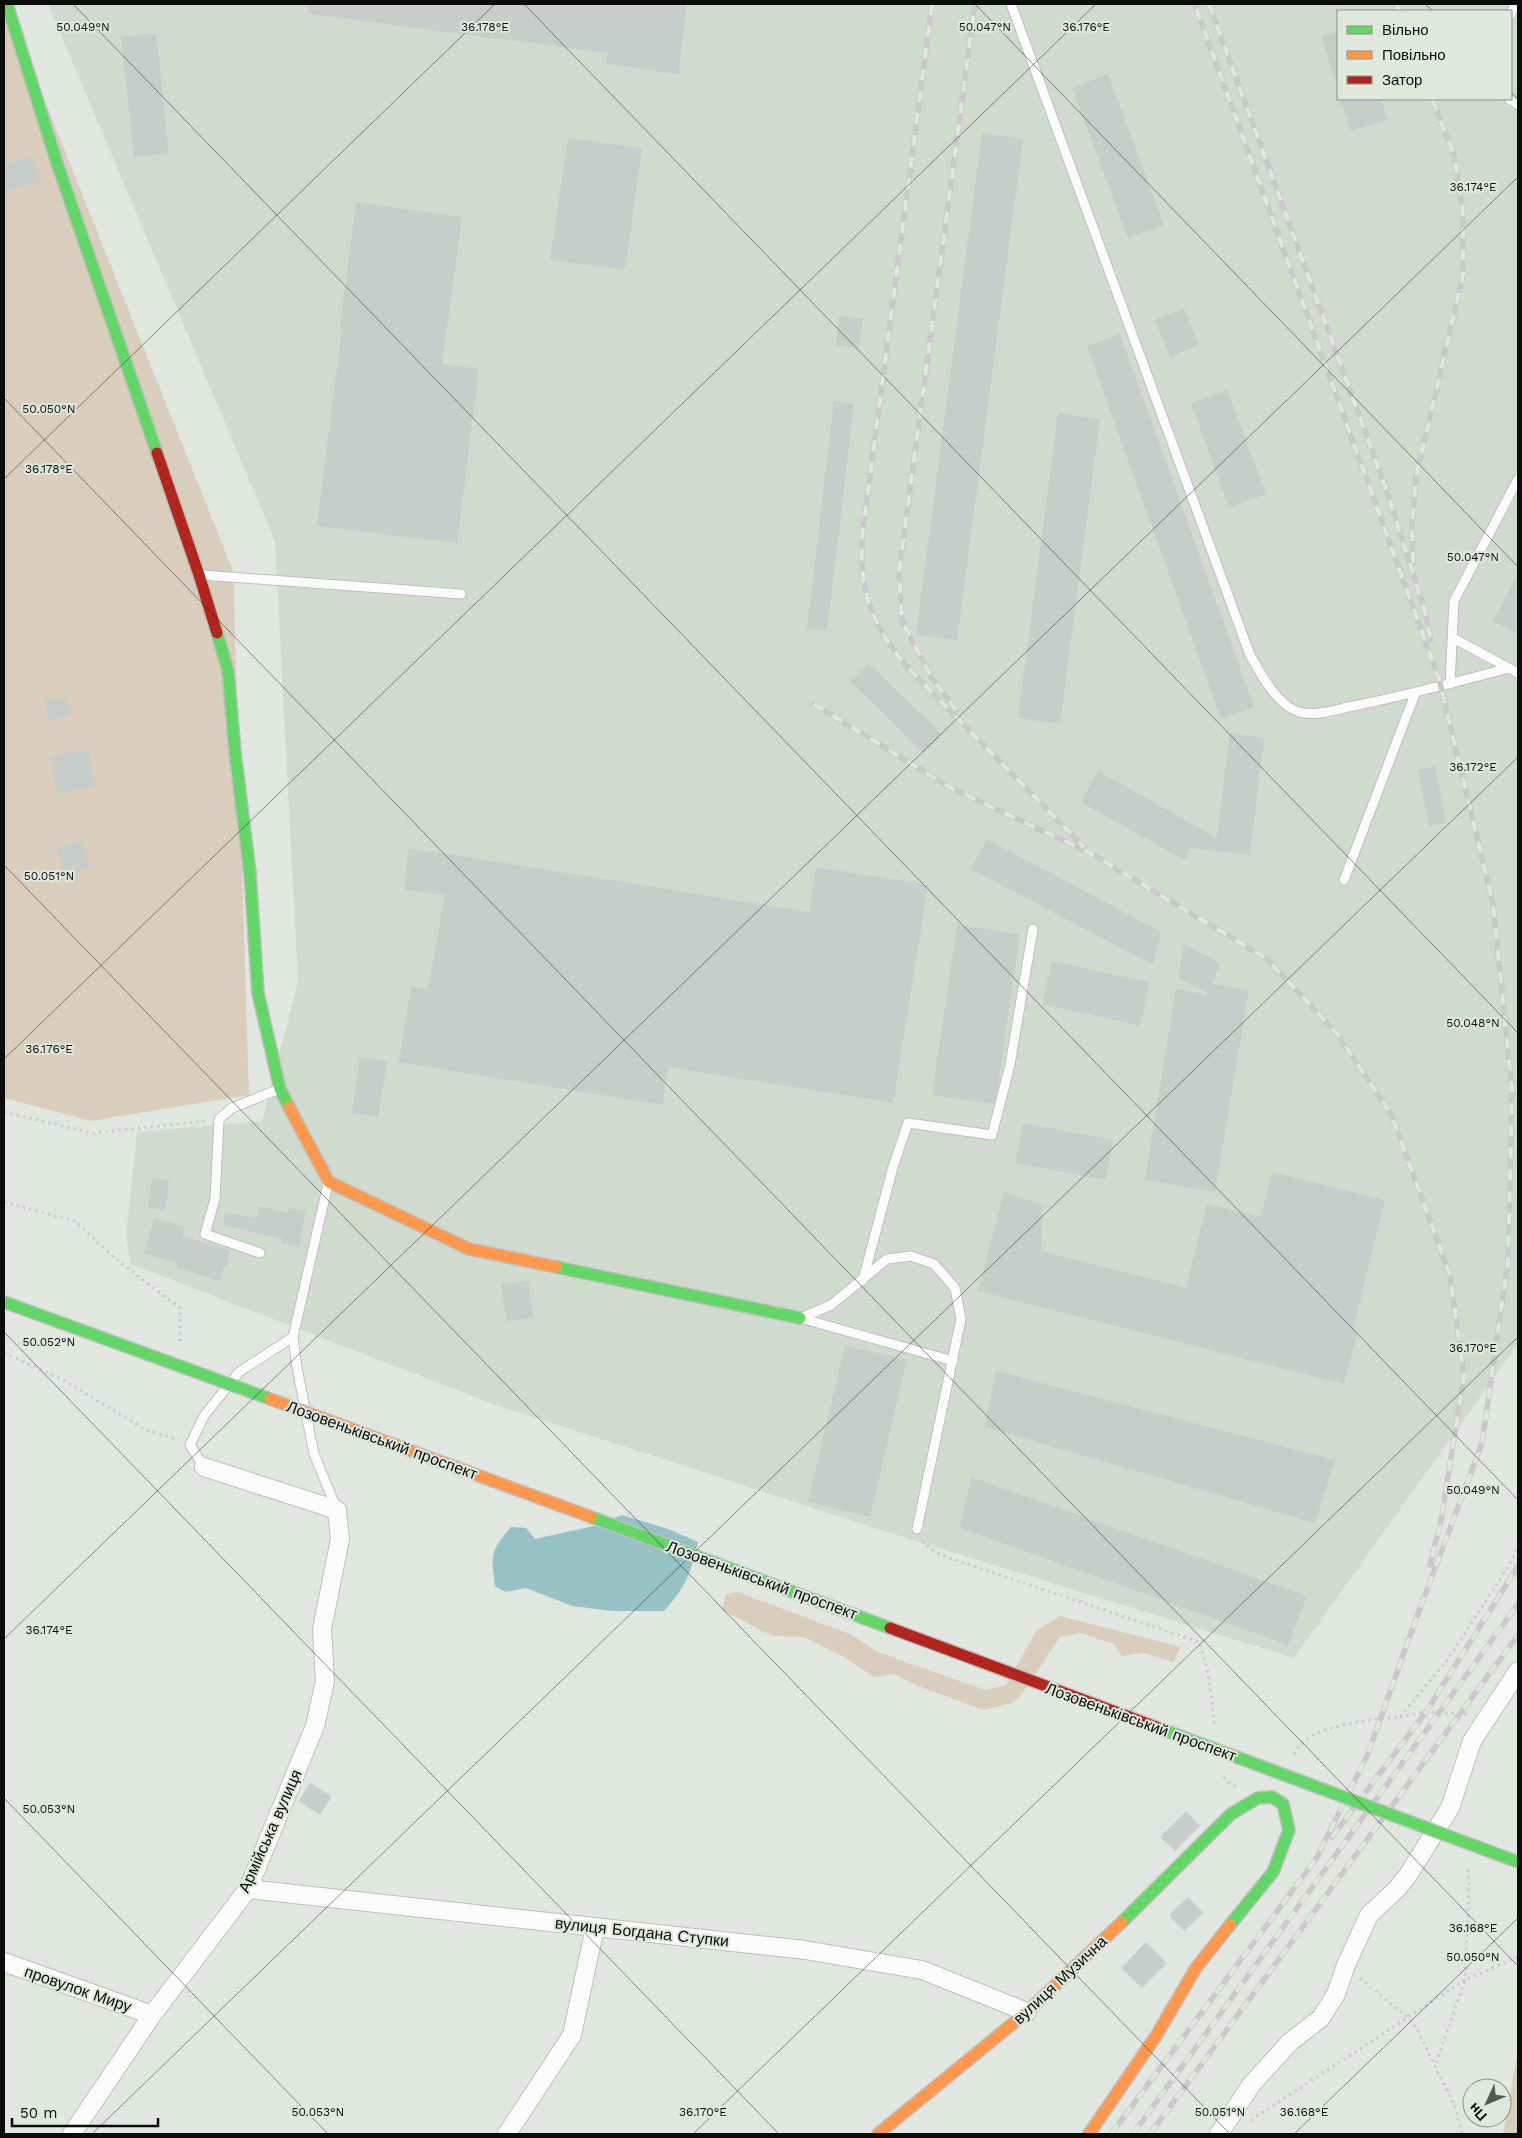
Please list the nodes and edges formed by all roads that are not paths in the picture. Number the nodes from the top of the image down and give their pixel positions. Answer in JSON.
{"nodes":[{"id":1,"x":7,"y":4,"type":"edge"},
{"id":2,"x":1011,"y":4,"type":"edge"},
{"id":3,"x":1518,"y":479,"type":"edge"},
{"id":4,"x":199,"y":575,"type":"junction"},
{"id":5,"x":461,"y":594,"type":"dead end"},
{"id":6,"x":1453,"y":638,"type":"junction"},
{"id":7,"x":1509,"y":668,"type":"junction"},
{"id":8,"x":1518,"y":673,"type":"edge"},
{"id":9,"x":1450,"y":684,"type":"junction"},
{"id":10,"x":1415,"y":694,"type":"junction"},
{"id":11,"x":1344,"y":880,"type":"dead end"},
{"id":12,"x":1033,"y":929,"type":"dead end"},
{"id":13,"x":280,"y":1089,"type":"junction"},
{"id":14,"x":329,"y":1182,"type":"junction"},
{"id":15,"x":260,"y":1253,"type":"dead end"},
{"id":16,"x":863,"y":1280,"type":"junction"},
{"id":17,"x":4,"y":1302,"type":"edge"},
{"id":18,"x":800,"y":1318,"type":"junction"},
{"id":19,"x":293,"y":1337,"type":"junction"},
{"id":20,"x":953,"y":1361,"type":"junction"},
{"id":21,"x":204,"y":1467,"type":"joint"},
{"id":22,"x":337,"y":1510,"type":"junction"},
{"id":23,"x":917,"y":1529,"type":"road end"},
{"id":24,"x":1518,"y":1671,"type":"edge"},
{"id":25,"x":1518,"y":1862,"type":"edge"},
{"id":26,"x":248,"y":1889,"type":"junction"},
{"id":27,"x":595,"y":1927,"type":"junction"},
{"id":28,"x":4,"y":1962,"type":"edge"},
{"id":29,"x":1027,"y":2012,"type":"junction"},
{"id":30,"x":152,"y":2015,"type":"junction"},
{"id":31,"x":72,"y":2134,"type":"edge"},
{"id":32,"x":507,"y":2134,"type":"edge"},
{"id":33,"x":878,"y":2134,"type":"edge"},
{"id":34,"x":1090,"y":2134,"type":"edge"},
{"id":35,"x":1219,"y":2134,"type":"edge"}],
"edges":[{"from":1,"to":4,"type":"main road"},
{"from":2,"to":10,"type":"lane"},
{"from":3,"to":6,"type":"lane"},
{"from":4,"to":5,"type":"lane"},
{"from":4,"to":13,"type":"main road"},
{"from":6,"to":7,"type":"lane"},
{"from":6,"to":9,"type":"lane"},
{"from":7,"to":8,"type":"lane"},
{"from":7,"to":9,"type":"lane"},
{"from":9,"to":10,"type":"lane"},
{"from":10,"to":11,"type":"lane"},
{"from":12,"to":16,"type":"lane"},
{"from":13,"to":14,"type":"main road"},
{"from":13,"to":15,"type":"lane"},
{"from":14,"to":18,"type":"main road"},
{"from":14,"to":19,"type":"lane"},
{"from":16,"to":18,"type":"lane"},
{"from":16,"to":20,"type":"lane"},
{"from":17,"to":25,"type":"main road","name":"Лозовеньківський проспект","bridge":true},
{"from":18,"to":20,"type":"lane"},
{"from":19,"to":21,"type":"lane"},
{"from":19,"to":22,"type":"lane"},
{"from":20,"to":23,"type":"lane"},
{"from":21,"to":22,"type":"street"},
{"from":22,"to":26,"type":"street","name":"Армійська вулиця"},
{"from":24,"to":35,"type":"street"},
{"from":26,"to":27,"type":"street","name":"вулиця Богдана Ступки"},
{"from":26,"to":30,"type":"street","name":"Армійська вулиця"},
{"from":27,"to":29,"type":"street","name":"вулиця Богдана Ступки"},
{"from":27,"to":32,"type":"street"},
{"from":28,"to":30,"type":"street","name":"провулок Миру"},
{"from":29,"to":33,"type":"main road","name":"вулиця Музична"},
{"from":29,"to":34,"type":"main road","name":"вулиця Музична"},
{"from":30,"to":31,"type":"street","name":"Армійська вулиця"}]}
